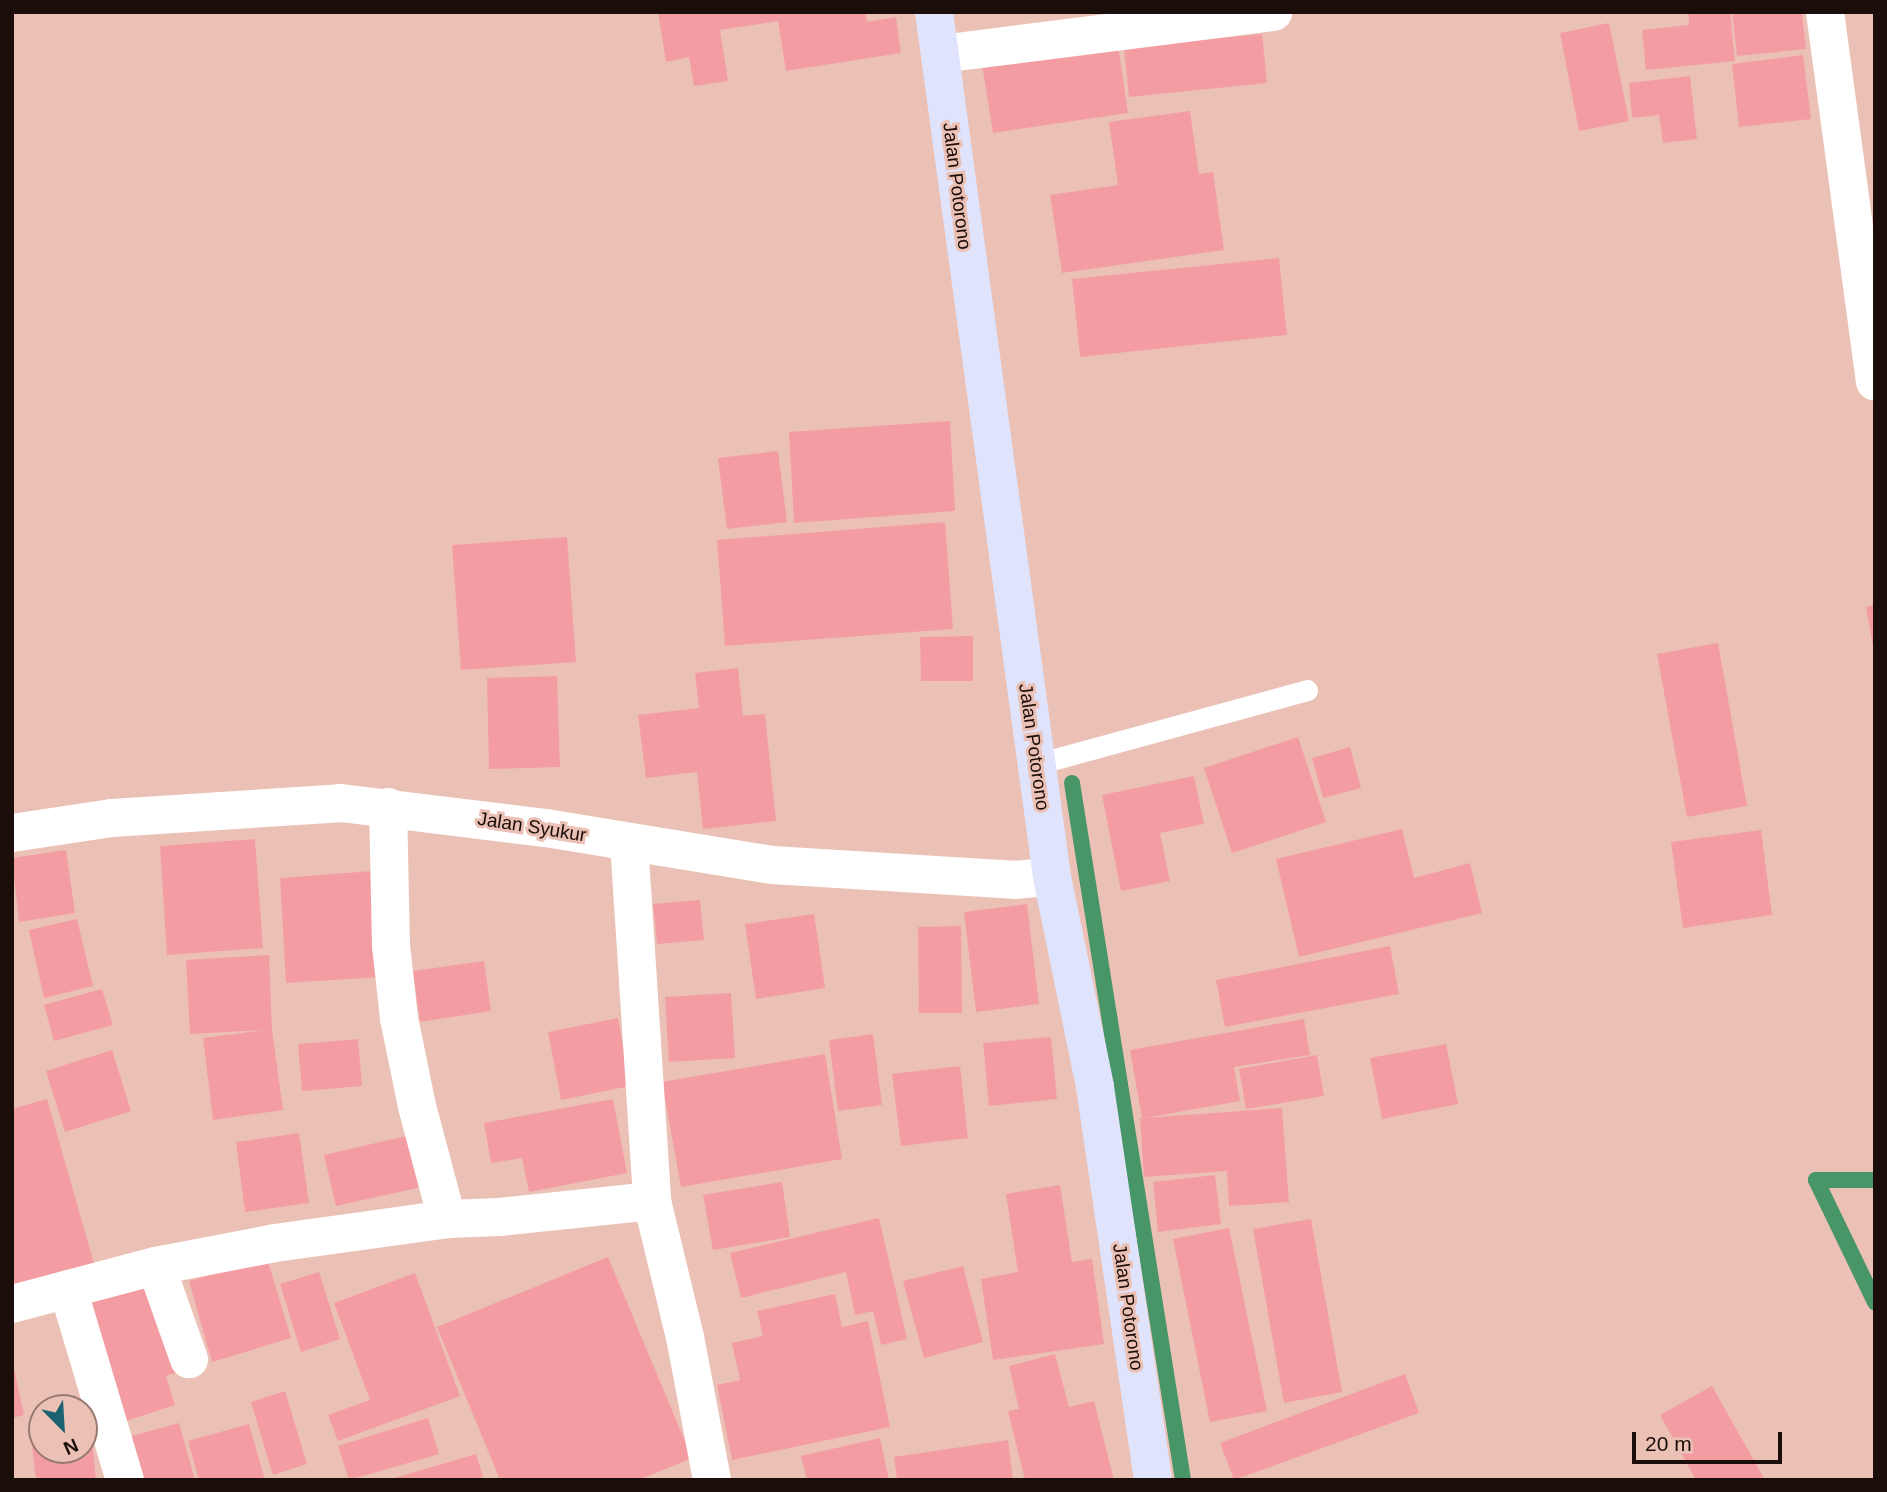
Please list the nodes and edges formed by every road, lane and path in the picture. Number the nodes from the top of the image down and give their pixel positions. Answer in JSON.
{"nodes":[{"id":1,"x":934,"y":12,"type":"edge"},
{"id":2,"x":1273,"y":12,"type":"edge"},
{"id":3,"x":1825,"y":12,"type":"edge"},
{"id":4,"x":941,"y":54,"type":"junction"},
{"id":5,"x":1875,"y":382,"type":"edge"},
{"id":6,"x":1307,"y":690,"type":"dead end"},
{"id":7,"x":1037,"y":764,"type":"junction"},
{"id":8,"x":388,"y":807,"type":"junction"},
{"id":9,"x":12,"y":833,"type":"edge"},
{"id":10,"x":629,"y":842,"type":"junction"},
{"id":11,"x":1052,"y":877,"type":"junction"},
{"id":12,"x":652,"y":1201,"type":"junction"},
{"id":13,"x":447,"y":1219,"type":"junction"},
{"id":14,"x":156,"y":1266,"type":"junction"},
{"id":15,"x":68,"y":1289,"type":"junction"},
{"id":16,"x":12,"y":1304,"type":"edge"},
{"id":17,"x":189,"y":1359,"type":"dead end"},
{"id":18,"x":125,"y":1480,"type":"edge"},
{"id":19,"x":712,"y":1480,"type":"edge"},
{"id":20,"x":1153,"y":1480,"type":"edge"}],
"edges":[{"from":1,"to":4,"type":"street","name":"Jalan Potorono"},
{"from":2,"to":4,"type":"street"},
{"from":3,"to":5,"type":"street"},
{"from":4,"to":7,"type":"street","name":"Jalan Potorono"},
{"from":6,"to":7,"type":"lane"},
{"from":7,"to":11,"type":"street","name":"Jalan Potorono"},
{"from":8,"to":9,"type":"street","name":"Jalan Syukur"},
{"from":8,"to":10,"type":"street","name":"Jalan Syukur"},
{"from":8,"to":13,"type":"street"},
{"from":10,"to":11,"type":"street","name":"Jalan Syukur"},
{"from":10,"to":12,"type":"street"},
{"from":11,"to":20,"type":"street","name":"Jalan Potorono"},
{"from":12,"to":13,"type":"street"},
{"from":12,"to":19,"type":"street"},
{"from":13,"to":14,"type":"street"},
{"from":14,"to":15,"type":"street"},
{"from":14,"to":17,"type":"street"},
{"from":15,"to":16,"type":"street"},
{"from":15,"to":18,"type":"street"}]}
